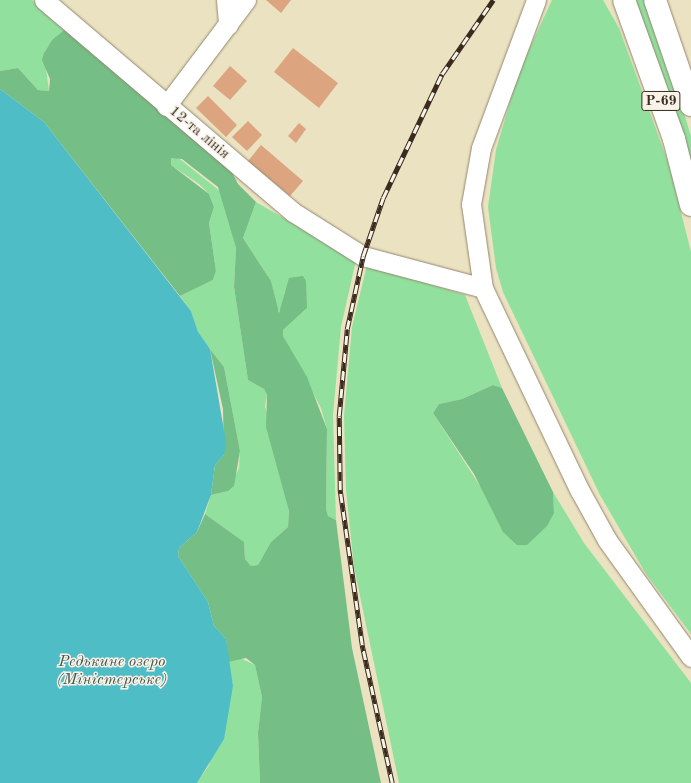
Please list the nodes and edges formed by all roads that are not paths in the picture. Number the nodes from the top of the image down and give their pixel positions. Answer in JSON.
{"nodes":[{"id":1,"x":44,"y":0,"type":"edge"},
{"id":2,"x":226,"y":0,"type":"edge"},
{"id":3,"x":246,"y":0,"type":"edge"},
{"id":4,"x":536,"y":0,"type":"edge"},
{"id":5,"x":624,"y":0,"type":"edge"},
{"id":6,"x":655,"y":0,"type":"edge"},
{"id":7,"x":228,"y":25,"type":"junction"},
{"id":8,"x":691,"y":105,"type":"edge"},
{"id":9,"x":166,"y":106,"type":"junction"},
{"id":10,"x":691,"y":205,"type":"edge"},
{"id":11,"x":483,"y":288,"type":"junction"},
{"id":12,"x":691,"y":657,"type":"edge"}],
"edges":[{"from":1,"to":9,"type":"street","name":"12-та лінія"},
{"from":2,"to":7,"type":"street"},
{"from":3,"to":7,"type":"street"},
{"from":4,"to":11,"type":"street"},
{"from":5,"to":10,"type":"main road","number":"Р-69"},
{"from":6,"to":8,"type":"main road","number":"Р-69"},
{"from":7,"to":9,"type":"street"},
{"from":9,"to":11,"type":"street","name":"12-та лінія"},
{"from":11,"to":12,"type":"street"}]}
